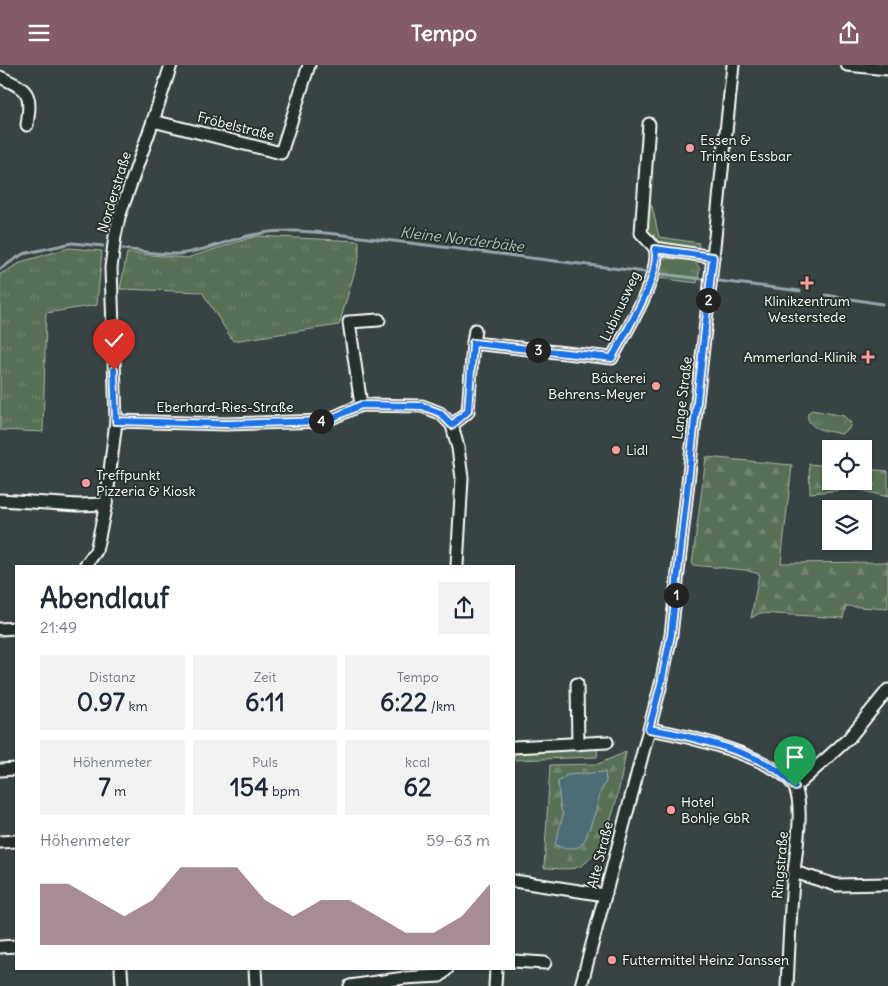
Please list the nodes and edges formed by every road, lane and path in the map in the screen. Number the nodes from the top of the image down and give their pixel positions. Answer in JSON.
{"nodes":[{"id":1,"x":171,"y":65,"type":"edge"},
{"id":2,"x":309,"y":65,"type":"edge"},
{"id":3,"x":733,"y":65,"type":"edge"},
{"id":4,"x":847,"y":65,"type":"edge"},
{"id":5,"x":888,"y":69,"type":"edge"},
{"id":6,"x":0,"y":77,"type":"edge"},
{"id":7,"x":153,"y":121,"type":"junction"},
{"id":8,"x":649,"y":124,"type":"dead end"},
{"id":9,"x":27,"y":125,"type":"dead end"},
{"id":10,"x":655,"y":249,"type":"junction"},
{"id":11,"x":712,"y":261,"type":"junction"},
{"id":12,"x":379,"y":320,"type":"dead end"},
{"id":13,"x":476,"y":330,"type":"dead end"},
{"id":14,"x":473,"y":343,"type":"junction"},
{"id":15,"x":361,"y":405,"type":"junction"},
{"id":16,"x":116,"y":421,"type":"junction"},
{"id":17,"x":452,"y":425,"type":"junction"},
{"id":18,"x":0,"y":500,"type":"edge"},
{"id":19,"x":106,"y":504,"type":"junction"},
{"id":20,"x":86,"y":565,"type":"edge"},
{"id":21,"x":457,"y":565,"type":"edge"},
{"id":22,"x":15,"y":628,"type":"edge"},
{"id":23,"x":0,"y":629,"type":"edge"},
{"id":24,"x":576,"y":684,"type":"dead end"},
{"id":25,"x":888,"y":690,"type":"edge"},
{"id":26,"x":649,"y":731,"type":"junction"},
{"id":27,"x":607,"y":742,"type":"dead end"},
{"id":28,"x":578,"y":744,"type":"junction"},
{"id":29,"x":515,"y":747,"type":"edge"},
{"id":30,"x":15,"y":769,"type":"edge"},
{"id":31,"x":0,"y":770,"type":"edge"},
{"id":32,"x":795,"y":787,"type":"junction"},
{"id":33,"x":15,"y":841,"type":"edge"},
{"id":34,"x":0,"y":843,"type":"edge"},
{"id":35,"x":794,"y":872,"type":"junction"},
{"id":36,"x":515,"y":881,"type":"edge"},
{"id":37,"x":888,"y":884,"type":"edge"},
{"id":38,"x":605,"y":895,"type":"junction"},
{"id":39,"x":15,"y":946,"type":"edge"},
{"id":40,"x":0,"y":947,"type":"edge"},
{"id":41,"x":515,"y":961,"type":"edge"},
{"id":42,"x":545,"y":963,"type":"dead end"},
{"id":43,"x":121,"y":970,"type":"edge"},
{"id":44,"x":255,"y":970,"type":"edge"},
{"id":45,"x":446,"y":970,"type":"edge"},
{"id":46,"x":496,"y":970,"type":"edge"},
{"id":47,"x":122,"y":986,"type":"edge"},
{"id":48,"x":256,"y":986,"type":"edge"},
{"id":49,"x":350,"y":986,"type":"edge"},
{"id":50,"x":495,"y":986,"type":"edge"},
{"id":51,"x":581,"y":986,"type":"edge"},
{"id":52,"x":787,"y":986,"type":"edge"}],
"edges":[{"from":1,"to":7,"type":"street","name":"Norderstraße"},
{"from":2,"to":7,"type":"street","name":"Fröbelstraße"},
{"from":3,"to":11,"type":"street","name":"Lange Straße"},
{"from":4,"to":5,"type":"street"},
{"from":6,"to":9,"type":"street"},
{"from":7,"to":16,"type":"street","name":"Norderstraße"},
{"from":8,"to":10,"type":"street"},
{"from":10,"to":11,"type":"street"},
{"from":10,"to":14,"type":"street","name":"Lubinusweg"},
{"from":11,"to":26,"type":"street","name":"Lange Straße"},
{"from":12,"to":15,"type":"street"},
{"from":13,"to":14,"type":"street"},
{"from":14,"to":17,"type":"street"},
{"from":15,"to":16,"type":"street","name":"Eberhard-Ries-Straße"},
{"from":15,"to":17,"type":"street","name":"Eberhard-Ries-Straße"},
{"from":16,"to":19,"type":"street","name":"Norderstraße"},
{"from":17,"to":21,"type":"street"},
{"from":18,"to":19,"type":"street"},
{"from":19,"to":20,"type":"street","name":"Norderstraße"},
{"from":22,"to":23,"type":"street"},
{"from":24,"to":28,"type":"street"},
{"from":25,"to":32,"type":"street"},
{"from":26,"to":32,"type":"street"},
{"from":26,"to":38,"type":"street","name":"Alte Straße"},
{"from":27,"to":28,"type":"street"},
{"from":28,"to":29,"type":"street"},
{"from":30,"to":31,"type":"street"},
{"from":32,"to":35,"type":"street","name":"Ringstraße"},
{"from":33,"to":34,"type":"street"},
{"from":35,"to":37,"type":"street"},
{"from":35,"to":52,"type":"street","name":"Ringstraße"},
{"from":36,"to":38,"type":"street"},
{"from":38,"to":51,"type":"street","name":"Alte Straße"},
{"from":39,"to":40,"type":"street"},
{"from":41,"to":42,"type":"street"},
{"from":43,"to":47,"type":"street"},
{"from":44,"to":48,"type":"street"},
{"from":45,"to":49,"type":"street"},
{"from":46,"to":50,"type":"street"}]}
